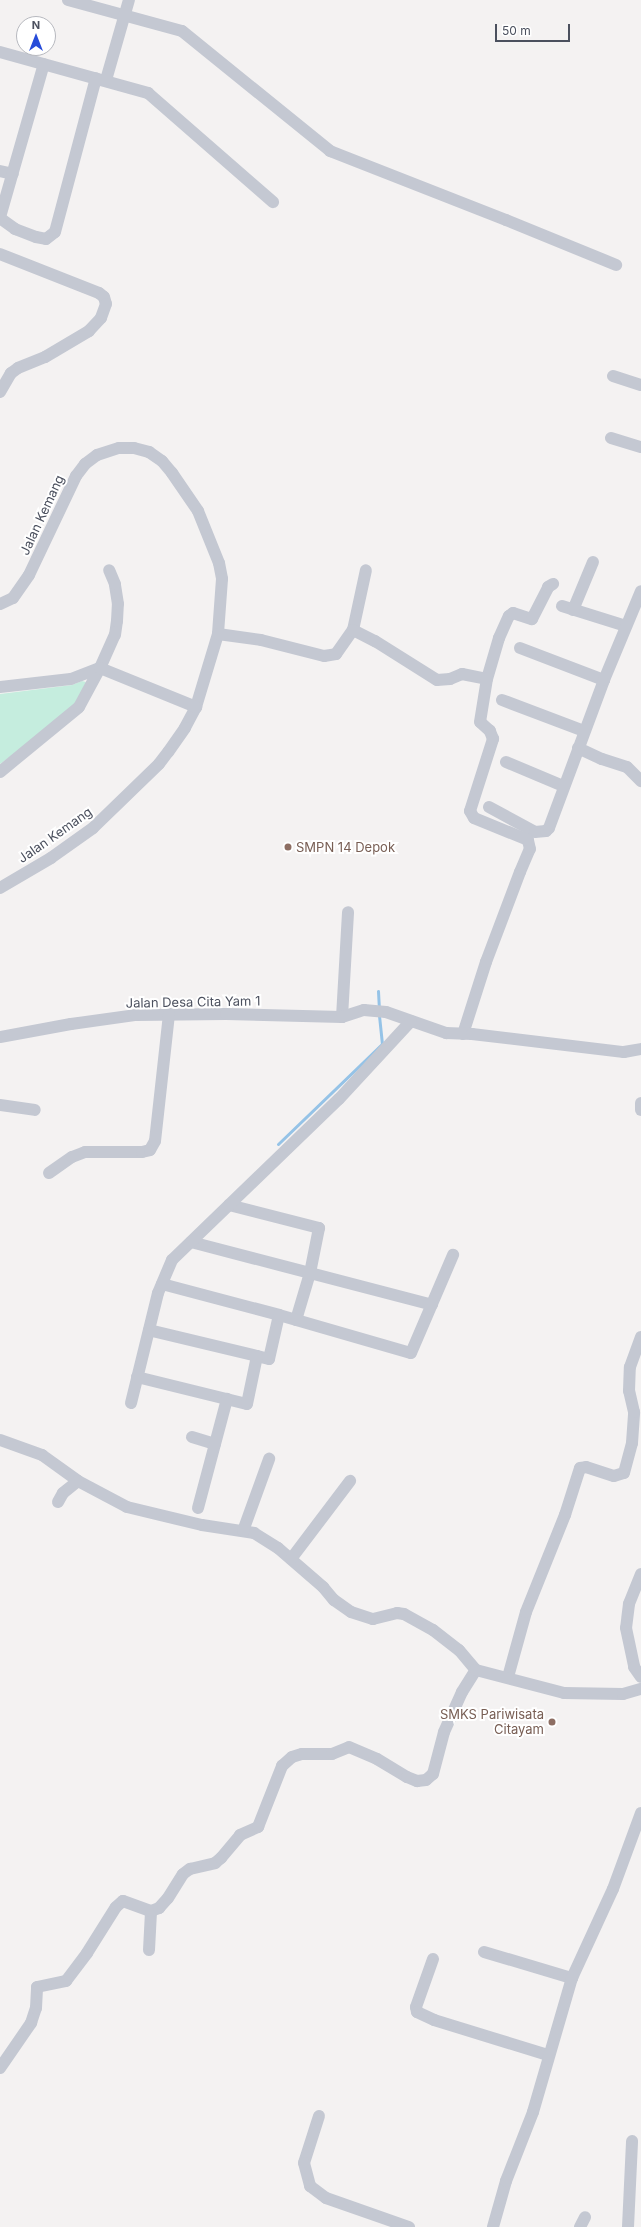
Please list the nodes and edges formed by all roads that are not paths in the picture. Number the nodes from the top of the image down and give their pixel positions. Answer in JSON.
{"nodes":[{"id":1,"x":68,"y":0,"type":"edge"},
{"id":2,"x":129,"y":0,"type":"edge"},
{"id":3,"x":124,"y":16,"type":"junction"},
{"id":4,"x":0,"y":52,"type":"edge"},
{"id":5,"x":44,"y":64,"type":"junction"},
{"id":6,"x":101,"y":79,"type":"junction"},
{"id":7,"x":0,"y":170,"type":"edge"},
{"id":8,"x":13,"y":174,"type":"junction"},
{"id":9,"x":273,"y":202,"type":"dead end"},
{"id":10,"x":0,"y":218,"type":"edge"},
{"id":11,"x":0,"y":254,"type":"edge"},
{"id":12,"x":616,"y":265,"type":"dead end"},
{"id":13,"x":613,"y":376,"type":"dead end"},
{"id":14,"x":641,"y":385,"type":"edge"},
{"id":15,"x":0,"y":392,"type":"edge"},
{"id":16,"x":611,"y":438,"type":"dead end"},
{"id":17,"x":641,"y":448,"type":"edge"},
{"id":18,"x":593,"y":562,"type":"dead end"},
{"id":19,"x":109,"y":570,"type":"dead end"},
{"id":20,"x":366,"y":570,"type":"dead end"},
{"id":21,"x":553,"y":584,"type":"dead end"},
{"id":22,"x":641,"y":591,"type":"edge"},
{"id":23,"x":0,"y":604,"type":"edge"},
{"id":24,"x":626,"y":626,"type":"junction"},
{"id":25,"x":353,"y":630,"type":"junction"},
{"id":26,"x":218,"y":634,"type":"junction"},
{"id":27,"x":520,"y":648,"type":"dead end"},
{"id":28,"x":100,"y":668,"type":"junction"},
{"id":29,"x":487,"y":679,"type":"junction"},
{"id":30,"x":604,"y":680,"type":"junction"},
{"id":31,"x":0,"y":687,"type":"edge"},
{"id":32,"x":502,"y":700,"type":"dead end"},
{"id":33,"x":196,"y":707,"type":"junction"},
{"id":34,"x":584,"y":731,"type":"junction"},
{"id":35,"x":578,"y":748,"type":"junction"},
{"id":36,"x":506,"y":762,"type":"dead end"},
{"id":37,"x":0,"y":772,"type":"edge"},
{"id":38,"x":641,"y":781,"type":"edge"},
{"id":39,"x":563,"y":786,"type":"junction"},
{"id":40,"x":489,"y":807,"type":"dead end"},
{"id":41,"x":0,"y":888,"type":"edge"},
{"id":42,"x":348,"y":912,"type":"dead end"},
{"id":43,"x":169,"y":1014,"type":"junction"},
{"id":44,"x":342,"y":1017,"type":"junction"},
{"id":45,"x":412,"y":1022,"type":"junction"},
{"id":46,"x":463,"y":1034,"type":"junction"},
{"id":47,"x":0,"y":1037,"type":"edge"},
{"id":48,"x":641,"y":1050,"type":"edge"},
{"id":49,"x":641,"y":1103,"type":"edge"},
{"id":50,"x":0,"y":1106,"type":"edge"},
{"id":51,"x":35,"y":1110,"type":"dead end"},
{"id":52,"x":641,"y":1110,"type":"edge"},
{"id":53,"x":50,"y":1173,"type":"dead end"},
{"id":54,"x":229,"y":1205,"type":"junction"},
{"id":55,"x":191,"y":1242,"type":"junction"},
{"id":56,"x":453,"y":1255,"type":"dead end"},
{"id":57,"x":310,"y":1274,"type":"junction"},
{"id":58,"x":162,"y":1284,"type":"junction"},
{"id":59,"x":432,"y":1305,"type":"junction"},
{"id":60,"x":279,"y":1315,"type":"junction"},
{"id":61,"x":296,"y":1320,"type":"junction"},
{"id":62,"x":149,"y":1330,"type":"junction"},
{"id":63,"x":641,"y":1337,"type":"edge"},
{"id":64,"x":257,"y":1356,"type":"junction"},
{"id":65,"x":137,"y":1377,"type":"junction"},
{"id":66,"x":227,"y":1399,"type":"junction"},
{"id":67,"x":131,"y":1403,"type":"dead end"},
{"id":68,"x":192,"y":1437,"type":"dead end"},
{"id":69,"x":0,"y":1440,"type":"edge"},
{"id":70,"x":215,"y":1444,"type":"junction"},
{"id":71,"x":636,"y":1444,"type":"edge"},
{"id":72,"x":269,"y":1459,"type":"dead end"},
{"id":73,"x":78,"y":1481,"type":"junction"},
{"id":74,"x":350,"y":1481,"type":"dead end"},
{"id":75,"x":58,"y":1502,"type":"dead end"},
{"id":76,"x":198,"y":1508,"type":"dead end"},
{"id":77,"x":243,"y":1531,"type":"junction"},
{"id":78,"x":291,"y":1559,"type":"junction"},
{"id":79,"x":641,"y":1574,"type":"edge"},
{"id":80,"x":476,"y":1670,"type":"junction"},
{"id":81,"x":508,"y":1677,"type":"junction"},
{"id":82,"x":641,"y":1677,"type":"edge"},
{"id":83,"x":641,"y":1689,"type":"edge"},
{"id":84,"x":641,"y":1813,"type":"edge"},
{"id":85,"x":151,"y":1911,"type":"junction"},
{"id":86,"x":149,"y":1950,"type":"dead end"},
{"id":87,"x":484,"y":1952,"type":"dead end"},
{"id":88,"x":433,"y":1960,"type":"dead end"},
{"id":89,"x":572,"y":1978,"type":"junction"},
{"id":90,"x":548,"y":2055,"type":"junction"},
{"id":91,"x":0,"y":2068,"type":"edge"},
{"id":92,"x":319,"y":2116,"type":"dead end"},
{"id":93,"x":632,"y":2141,"type":"dead end"},
{"id":94,"x":409,"y":2227,"type":"edge"},
{"id":95,"x":492,"y":2227,"type":"edge"},
{"id":96,"x":628,"y":2227,"type":"edge"}],
"edges":[{"from":1,"to":3,"type":"street"},
{"from":2,"to":3,"type":"street"},
{"from":3,"to":6,"type":"street"},
{"from":3,"to":12,"type":"street"},
{"from":4,"to":5,"type":"street"},
{"from":5,"to":6,"type":"street"},
{"from":5,"to":8,"type":"street"},
{"from":6,"to":9,"type":"street"},
{"from":6,"to":10,"type":"street"},
{"from":7,"to":8,"type":"street"},
{"from":8,"to":10,"type":"street"},
{"from":11,"to":15,"type":"street"},
{"from":13,"to":14,"type":"street"},
{"from":16,"to":17,"type":"street"},
{"from":18,"to":24,"type":"street"},
{"from":19,"to":28,"type":"street"},
{"from":20,"to":25,"type":"street"},
{"from":21,"to":29,"type":"street"},
{"from":22,"to":24,"type":"street"},
{"from":23,"to":26,"type":"street","name":"Jalan Kemang"},
{"from":24,"to":30,"type":"street"},
{"from":25,"to":26,"type":"street"},
{"from":25,"to":29,"type":"street"},
{"from":26,"to":33,"type":"street","name":"Jalan Kemang"},
{"from":27,"to":30,"type":"street"},
{"from":28,"to":31,"type":"street"},
{"from":28,"to":33,"type":"street"},
{"from":28,"to":37,"type":"street"},
{"from":29,"to":46,"type":"street"},
{"from":30,"to":34,"type":"street"},
{"from":32,"to":34,"type":"street"},
{"from":33,"to":41,"type":"street","name":"Jalan Kemang"},
{"from":34,"to":35,"type":"street"},
{"from":35,"to":38,"type":"street"},
{"from":35,"to":39,"type":"street"},
{"from":36,"to":39,"type":"street"},
{"from":39,"to":40,"type":"street"},
{"from":42,"to":44,"type":"street"},
{"from":43,"to":44,"type":"street","name":"Jalan Desa Cita Yam 1"},
{"from":43,"to":47,"type":"street","name":"Jalan Desa Cita Yam 1"},
{"from":43,"to":53,"type":"street"},
{"from":44,"to":45,"type":"street","name":"Jalan Desa Cita Yam 1"},
{"from":45,"to":46,"type":"street"},
{"from":45,"to":54,"type":"street"},
{"from":46,"to":48,"type":"street"},
{"from":49,"to":52,"type":"street"},
{"from":50,"to":51,"type":"street"},
{"from":54,"to":55,"type":"street"},
{"from":54,"to":57,"type":"street"},
{"from":55,"to":57,"type":"street"},
{"from":55,"to":58,"type":"street"},
{"from":56,"to":59,"type":"street"},
{"from":57,"to":59,"type":"street"},
{"from":57,"to":61,"type":"street"},
{"from":58,"to":60,"type":"street"},
{"from":58,"to":62,"type":"street"},
{"from":59,"to":61,"type":"street"},
{"from":60,"to":61,"type":"street"},
{"from":60,"to":64,"type":"street"},
{"from":62,"to":64,"type":"street"},
{"from":62,"to":65,"type":"street"},
{"from":63,"to":71,"type":"street"},
{"from":64,"to":66,"type":"street"},
{"from":65,"to":66,"type":"street"},
{"from":65,"to":67,"type":"street"},
{"from":66,"to":70,"type":"street"},
{"from":68,"to":70,"type":"street"},
{"from":69,"to":73,"type":"street"},
{"from":70,"to":76,"type":"street"},
{"from":71,"to":81,"type":"street"},
{"from":72,"to":77,"type":"street"},
{"from":73,"to":75,"type":"street"},
{"from":73,"to":77,"type":"street"},
{"from":74,"to":78,"type":"street"},
{"from":77,"to":78,"type":"street"},
{"from":78,"to":80,"type":"street"},
{"from":79,"to":82,"type":"street"},
{"from":80,"to":81,"type":"street"},
{"from":80,"to":85,"type":"street"},
{"from":81,"to":83,"type":"street"},
{"from":84,"to":89,"type":"street"},
{"from":85,"to":86,"type":"street"},
{"from":85,"to":91,"type":"street"},
{"from":87,"to":89,"type":"street"},
{"from":88,"to":90,"type":"street"},
{"from":89,"to":90,"type":"street"},
{"from":90,"to":95,"type":"street"},
{"from":92,"to":94,"type":"street"},
{"from":93,"to":96,"type":"street"}]}
